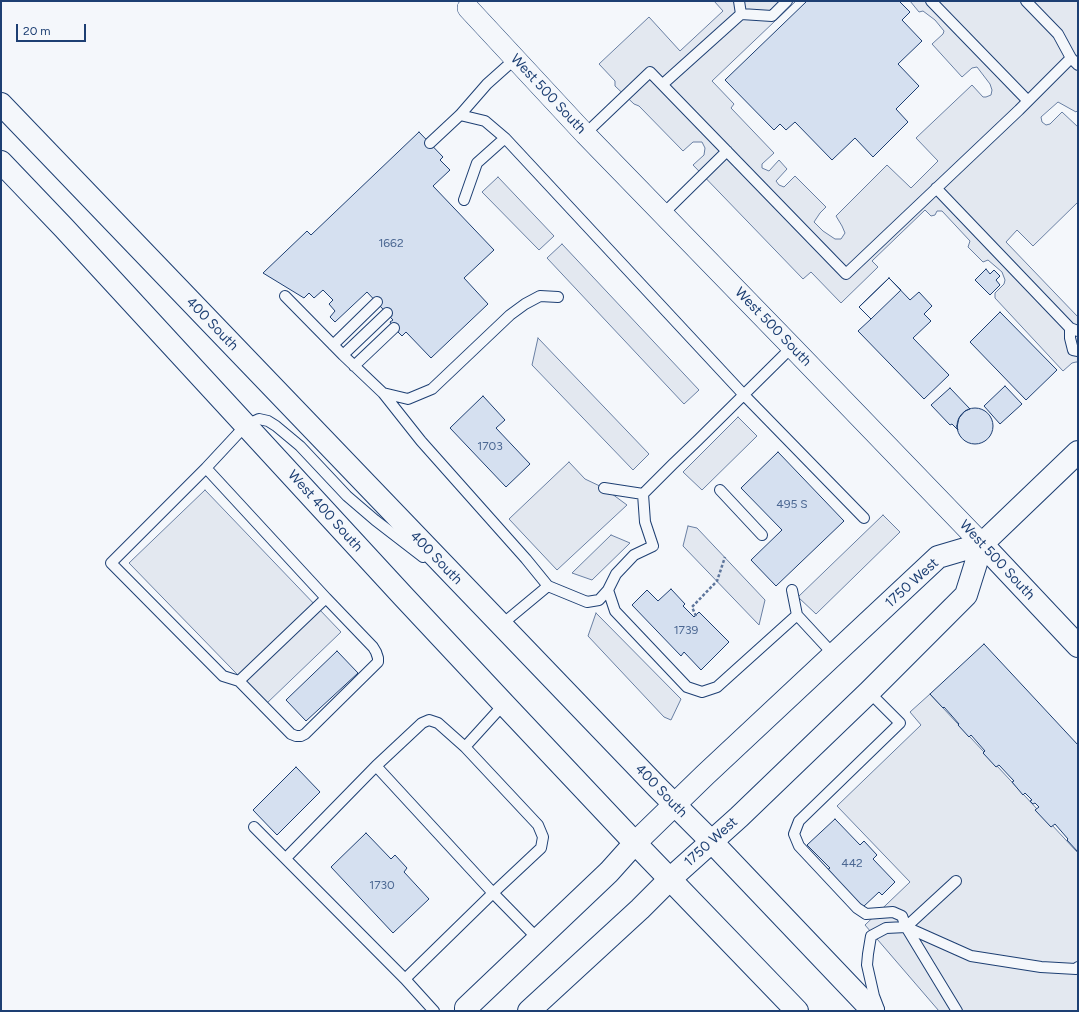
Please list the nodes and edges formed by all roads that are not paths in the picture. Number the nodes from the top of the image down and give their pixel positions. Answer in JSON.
{"nodes":[{"id":1,"x":739,"y":1,"type":"edge"},
{"id":2,"x":787,"y":1,"type":"edge"},
{"id":3,"x":931,"y":1,"type":"edge"},
{"id":4,"x":1026,"y":1,"type":"edge"},
{"id":5,"x":468,"y":8,"type":"dead end"},
{"id":6,"x":741,"y":14,"type":"junction"},
{"id":7,"x":515,"y":59,"type":"junction"},
{"id":8,"x":1075,"y":62,"type":"edge"},
{"id":9,"x":663,"y":84,"type":"junction"},
{"id":10,"x":1028,"y":101,"type":"junction"},
{"id":11,"x":1,"y":104,"type":"edge"},
{"id":12,"x":460,"y":115,"type":"junction"},
{"id":13,"x":585,"y":134,"type":"junction"},
{"id":14,"x":505,"y":138,"type":"junction"},
{"id":15,"x":430,"y":143,"type":"dead end"},
{"id":16,"x":727,"y":151,"type":"junction"},
{"id":17,"x":1,"y":162,"type":"edge"},
{"id":18,"x":936,"y":188,"type":"junction"},
{"id":19,"x":464,"y":200,"type":"dead end"},
{"id":20,"x":663,"y":214,"type":"junction"},
{"id":21,"x":285,"y":296,"type":"dead end"},
{"id":22,"x":558,"y":297,"type":"dead end"},
{"id":23,"x":377,"y":302,"type":"dead end"},
{"id":24,"x":387,"y":313,"type":"dead end"},
{"id":25,"x":394,"y":328,"type":"dead end"},
{"id":26,"x":1074,"y":330,"type":"edge"},
{"id":27,"x":333,"y":345,"type":"junction"},
{"id":28,"x":792,"y":347,"type":"junction"},
{"id":29,"x":1078,"y":351,"type":"edge"},
{"id":30,"x":343,"y":355,"type":"junction"},
{"id":31,"x":354,"y":366,"type":"junction"},
{"id":32,"x":383,"y":393,"type":"junction"},
{"id":33,"x":744,"y":395,"type":"junction"},
{"id":34,"x":246,"y":425,"type":"junction"},
{"id":35,"x":1078,"y":452,"type":"edge"},
{"id":36,"x":206,"y":468,"type":"junction"},
{"id":37,"x":604,"y":488,"type":"dead end"},
{"id":38,"x":720,"y":490,"type":"dead end"},
{"id":39,"x":643,"y":494,"type":"junction"},
{"id":40,"x":864,"y":518,"type":"dead end"},
{"id":41,"x":762,"y":535,"type":"dead end"},
{"id":42,"x":982,"y":544,"type":"junction"},
{"id":43,"x":548,"y":586,"type":"junction"},
{"id":44,"x":608,"y":590,"type":"junction"},
{"id":45,"x":792,"y":590,"type":"dead end"},
{"id":46,"x":469,"y":592,"type":"junction"},
{"id":47,"x":326,"y":598,"type":"junction"},
{"id":48,"x":797,"y":614,"type":"junction"},
{"id":49,"x":501,"y":625,"type":"junction"},
{"id":50,"x":1078,"y":646,"type":"edge"},
{"id":51,"x":834,"y":655,"type":"junction"},
{"id":52,"x":239,"y":681,"type":"junction"},
{"id":53,"x":869,"y":692,"type":"junction"},
{"id":54,"x":504,"y":704,"type":"junction"},
{"id":55,"x":465,"y":747,"type":"junction"},
{"id":56,"x":376,"y":766,"type":"junction"},
{"id":57,"x":674,"y":805,"type":"junction"},
{"id":58,"x":254,"y":827,"type":"dead end"},
{"id":59,"x":712,"y":842,"type":"junction"},
{"id":60,"x":634,"y":843,"type":"junction"},
{"id":61,"x":286,"y":858,"type":"junction"},
{"id":62,"x":670,"y":879,"type":"junction"},
{"id":63,"x":956,"y":881,"type":"dead end"},
{"id":64,"x":493,"y":893,"type":"junction"},
{"id":65,"x":906,"y":926,"type":"junction"},
{"id":66,"x":538,"y":939,"type":"junction"},
{"id":67,"x":1078,"y":967,"type":"edge"},
{"id":68,"x":404,"y":979,"type":"junction"},
{"id":69,"x":434,"y":1011,"type":"edge"},
{"id":70,"x":466,"y":1011,"type":"edge"},
{"id":71,"x":529,"y":1011,"type":"edge"},
{"id":72,"x":797,"y":1011,"type":"edge"},
{"id":73,"x":873,"y":1011,"type":"edge"},
{"id":74,"x":879,"y":1011,"type":"edge"},
{"id":75,"x":957,"y":1011,"type":"edge"}],
"edges":[{"from":1,"to":6,"type":"lane"},
{"from":2,"to":6,"type":"lane"},
{"from":3,"to":10,"type":"lane"},
{"from":4,"to":8,"type":"lane"},
{"from":5,"to":7,"type":"street","name":"West 500 South"},
{"from":6,"to":9,"type":"lane"},
{"from":7,"to":12,"type":"lane"},
{"from":7,"to":13,"type":"street","name":"West 500 South"},
{"from":8,"to":10,"type":"lane"},
{"from":9,"to":13,"type":"lane"},
{"from":9,"to":16,"type":"lane"},
{"from":10,"to":18,"type":"lane"},
{"from":11,"to":46,"type":"main road","name":"400 South"},
{"from":12,"to":14,"type":"lane"},
{"from":12,"to":15,"type":"lane"},
{"from":13,"to":20,"type":"street","name":"West 500 South"},
{"from":14,"to":19,"type":"lane"},
{"from":14,"to":33,"type":"lane"},
{"from":16,"to":18,"type":"lane"},
{"from":16,"to":20,"type":"lane"},
{"from":17,"to":34,"type":"main road"},
{"from":18,"to":26,"type":"lane"},
{"from":20,"to":28,"type":"street","name":"West 500 South"},
{"from":21,"to":27,"type":"lane"},
{"from":22,"to":32,"type":"lane"},
{"from":23,"to":27,"type":"lane"},
{"from":24,"to":30,"type":"lane"},
{"from":25,"to":31,"type":"lane"},
{"from":26,"to":29,"type":"lane"},
{"from":27,"to":30,"type":"lane"},
{"from":28,"to":33,"type":"lane"},
{"from":28,"to":42,"type":"street","name":"West 500 South"},
{"from":30,"to":31,"type":"lane"},
{"from":31,"to":32,"type":"lane"},
{"from":32,"to":43,"type":"lane"},
{"from":33,"to":39,"type":"lane"},
{"from":33,"to":40,"type":"lane"},
{"from":34,"to":36,"type":"lane"},
{"from":34,"to":46,"type":"lane"},
{"from":34,"to":54,"type":"main road","name":"West 400 South"},
{"from":35,"to":42,"type":"main road"},
{"from":36,"to":47,"type":"lane"},
{"from":36,"to":52,"type":"lane"},
{"from":37,"to":39,"type":"lane"},
{"from":38,"to":41,"type":"lane"},
{"from":39,"to":44,"type":"lane"},
{"from":42,"to":50,"type":"main road","name":"West 500 South"},
{"from":42,"to":51,"type":"main road","name":"1750 West"},
{"from":42,"to":53,"type":"main road","name":"1750 West"},
{"from":43,"to":44,"type":"lane"},
{"from":43,"to":49,"type":"lane"},
{"from":44,"to":48,"type":"lane"},
{"from":45,"to":48,"type":"lane"},
{"from":46,"to":49,"type":"main road","name":"400 South"},
{"from":47,"to":52,"type":"lane"},
{"from":47,"to":52,"type":"lane"},
{"from":48,"to":51,"type":"lane"},
{"from":49,"to":57,"type":"main road","name":"400 South"},
{"from":51,"to":57,"type":"main road","name":"1750 West"},
{"from":53,"to":59,"type":"main road","name":"1750 West"},
{"from":53,"to":65,"type":"lane"},
{"from":54,"to":55,"type":"lane"},
{"from":54,"to":60,"type":"main road"},
{"from":55,"to":56,"type":"lane"},
{"from":55,"to":64,"type":"lane"},
{"from":56,"to":61,"type":"lane"},
{"from":56,"to":64,"type":"lane"},
{"from":57,"to":59,"type":"main road","name":"400 South"},
{"from":57,"to":60,"type":"main road","name":"1750 West"},
{"from":58,"to":61,"type":"lane"},
{"from":59,"to":62,"type":"main road","name":"1750 West"},
{"from":59,"to":73,"type":"main road","name":"400 South"},
{"from":60,"to":62,"type":"main road"},
{"from":60,"to":66,"type":"main road","name":"1750 West"},
{"from":61,"to":68,"type":"lane"},
{"from":62,"to":71,"type":"main road","name":"1750 West"},
{"from":62,"to":72,"type":"main road"},
{"from":63,"to":65,"type":"lane"},
{"from":64,"to":66,"type":"lane"},
{"from":64,"to":68,"type":"lane"},
{"from":65,"to":67,"type":"lane"},
{"from":65,"to":74,"type":"lane"},
{"from":65,"to":75,"type":"lane"},
{"from":66,"to":70,"type":"main road","name":"1750 West"},
{"from":68,"to":69,"type":"lane"}]}
